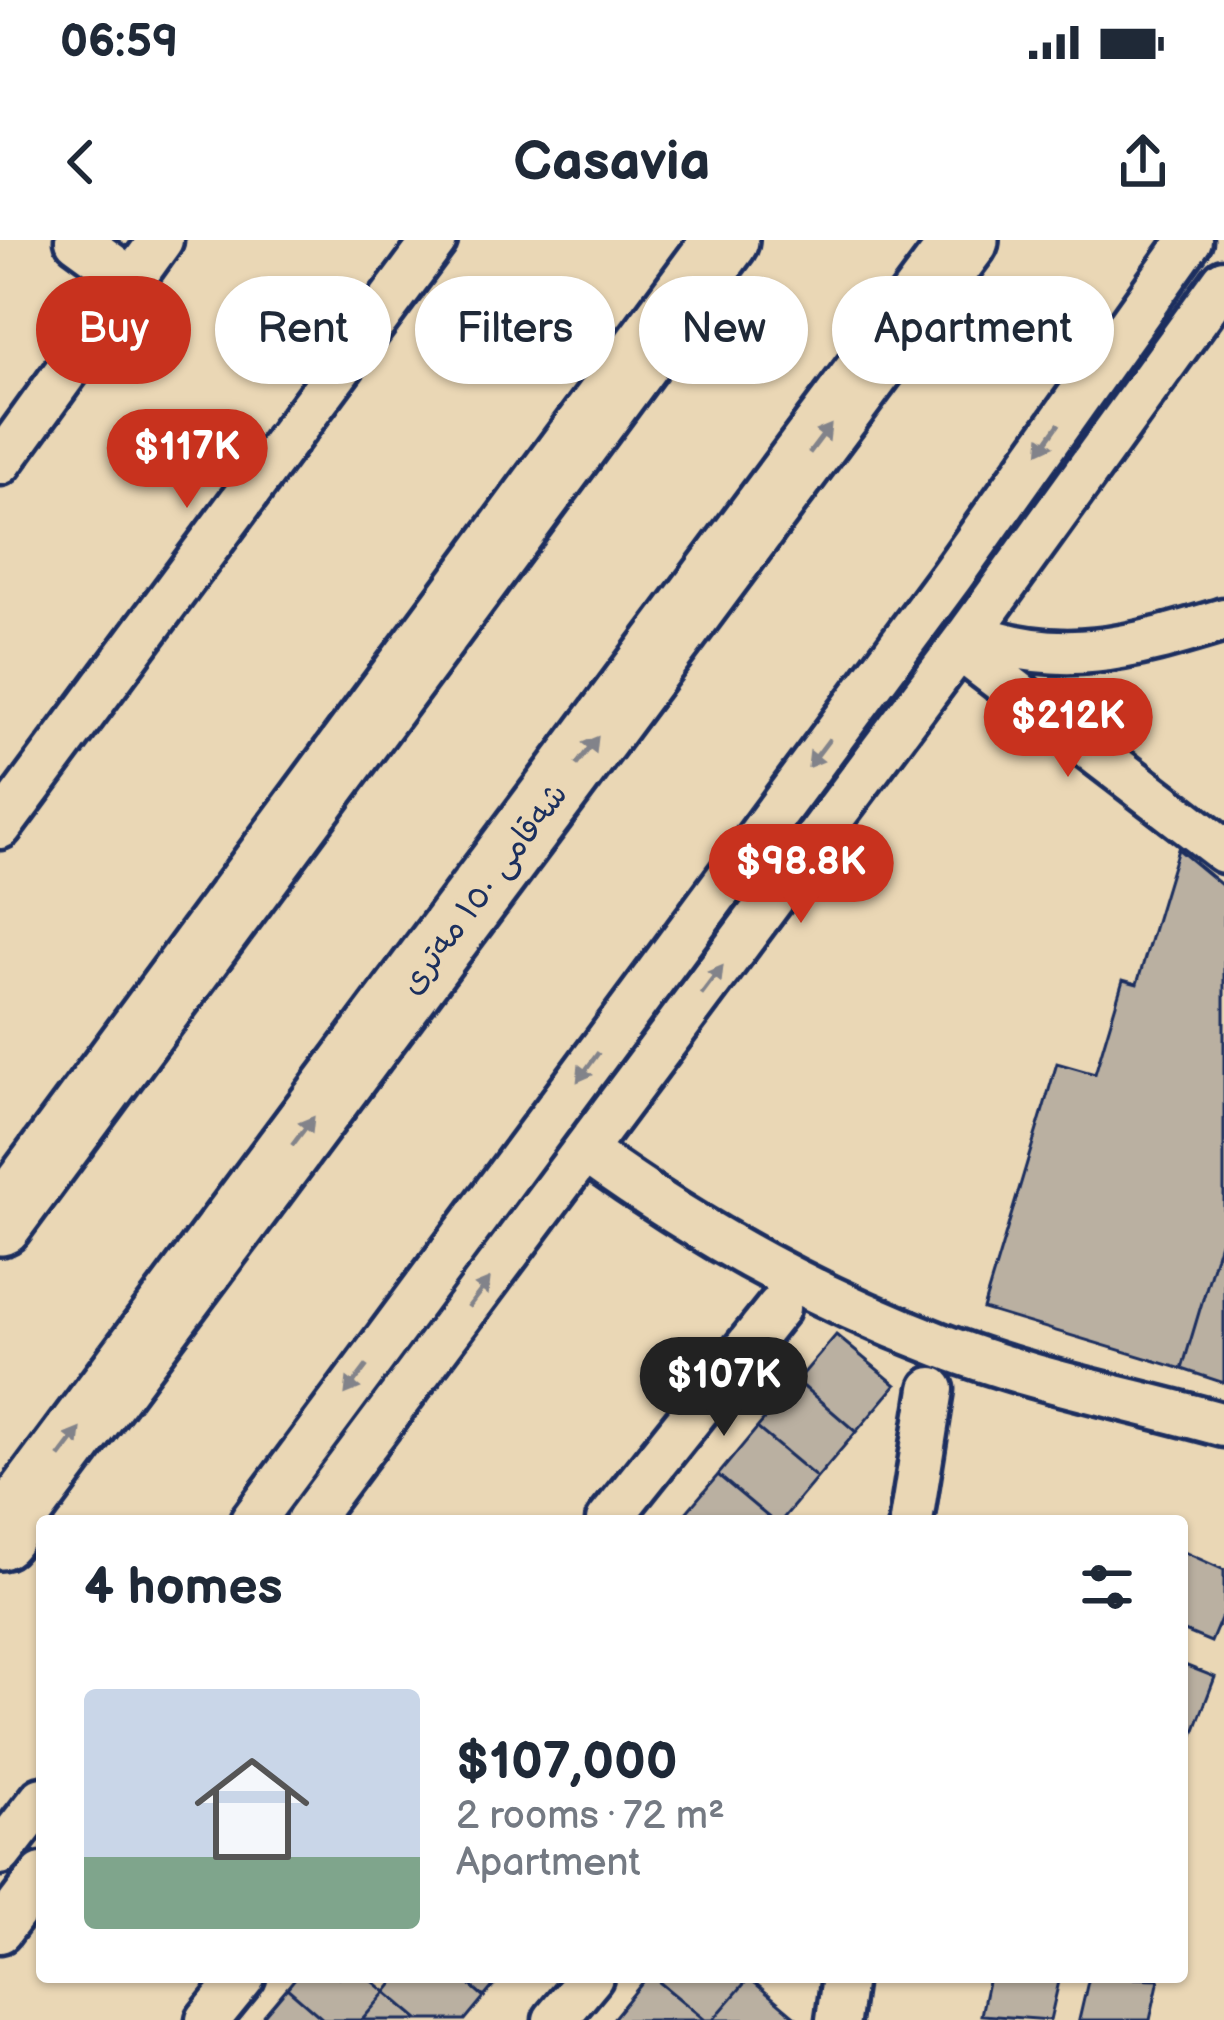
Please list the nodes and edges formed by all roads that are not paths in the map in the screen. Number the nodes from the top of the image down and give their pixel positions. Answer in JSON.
{"nodes":[{"id":1,"x":77,"y":240,"type":"edge"},
{"id":2,"x":161,"y":240,"type":"edge"},
{"id":3,"x":435,"y":240,"type":"edge"},
{"id":4,"x":726,"y":240,"type":"edge"},
{"id":5,"x":966,"y":240,"type":"edge"},
{"id":6,"x":1190,"y":240,"type":"edge"},
{"id":7,"x":126,"y":276,"type":"edge"},
{"id":8,"x":135,"y":276,"type":"edge"},
{"id":9,"x":1224,"y":280,"type":"edge"},
{"id":10,"x":57,"y":384,"type":"edge"},
{"id":11,"x":0,"y":463,"type":"edge"},
{"id":12,"x":1224,"y":620,"type":"edge"},
{"id":13,"x":964,"y":640,"type":"junction"},
{"id":14,"x":0,"y":827,"type":"edge"},
{"id":15,"x":1224,"y":851,"type":"edge"},
{"id":16,"x":586,"y":1151,"type":"junction"},
{"id":17,"x":0,"y":1223,"type":"edge"},
{"id":18,"x":778,"y":1308,"type":"dead end"},
{"id":19,"x":932,"y":1389,"type":"dead end"},
{"id":20,"x":1224,"y":1425,"type":"edge"},
{"id":21,"x":256,"y":1515,"type":"edge"},
{"id":22,"x":313,"y":1515,"type":"edge"},
{"id":23,"x":613,"y":1515,"type":"edge"},
{"id":24,"x":911,"y":1515,"type":"edge"},
{"id":25,"x":0,"y":1537,"type":"edge"},
{"id":26,"x":36,"y":1807,"type":"edge"},
{"id":27,"x":0,"y":1853,"type":"edge"},
{"id":28,"x":36,"y":1883,"type":"edge"},
{"id":29,"x":0,"y":1931,"type":"edge"},
{"id":30,"x":238,"y":1983,"type":"edge"},
{"id":31,"x":586,"y":1983,"type":"edge"},
{"id":32,"x":843,"y":1983,"type":"edge"},
{"id":33,"x":208,"y":2020,"type":"edge"},
{"id":34,"x":555,"y":2020,"type":"edge"},
{"id":35,"x":838,"y":2020,"type":"edge"}],
"edges":[{"from":1,"to":7,"type":"street"},
{"from":2,"to":8,"type":"street"},
{"from":3,"to":14,"type":"street"},
{"from":4,"to":17,"type":"highway"},
{"from":25,"to":5,"type":"highway","name":"شەقامی ١٥٠ مەتری","one_way":true},
{"from":6,"to":21,"type":"street","one_way":true},
{"from":9,"to":13,"type":"street"},
{"from":10,"to":11,"type":"street"},
{"from":12,"to":13,"type":"street"},
{"from":13,"to":15,"type":"street"},
{"from":16,"to":13,"type":"street","one_way":true},
{"from":16,"to":20,"type":"street"},
{"from":22,"to":16,"type":"street","one_way":true},
{"from":18,"to":23,"type":"street"},
{"from":19,"to":24,"type":"street"},
{"from":26,"to":27,"type":"street"},
{"from":28,"to":29,"type":"street"},
{"from":30,"to":33,"type":"street"},
{"from":31,"to":34,"type":"street"},
{"from":32,"to":35,"type":"street"}]}
